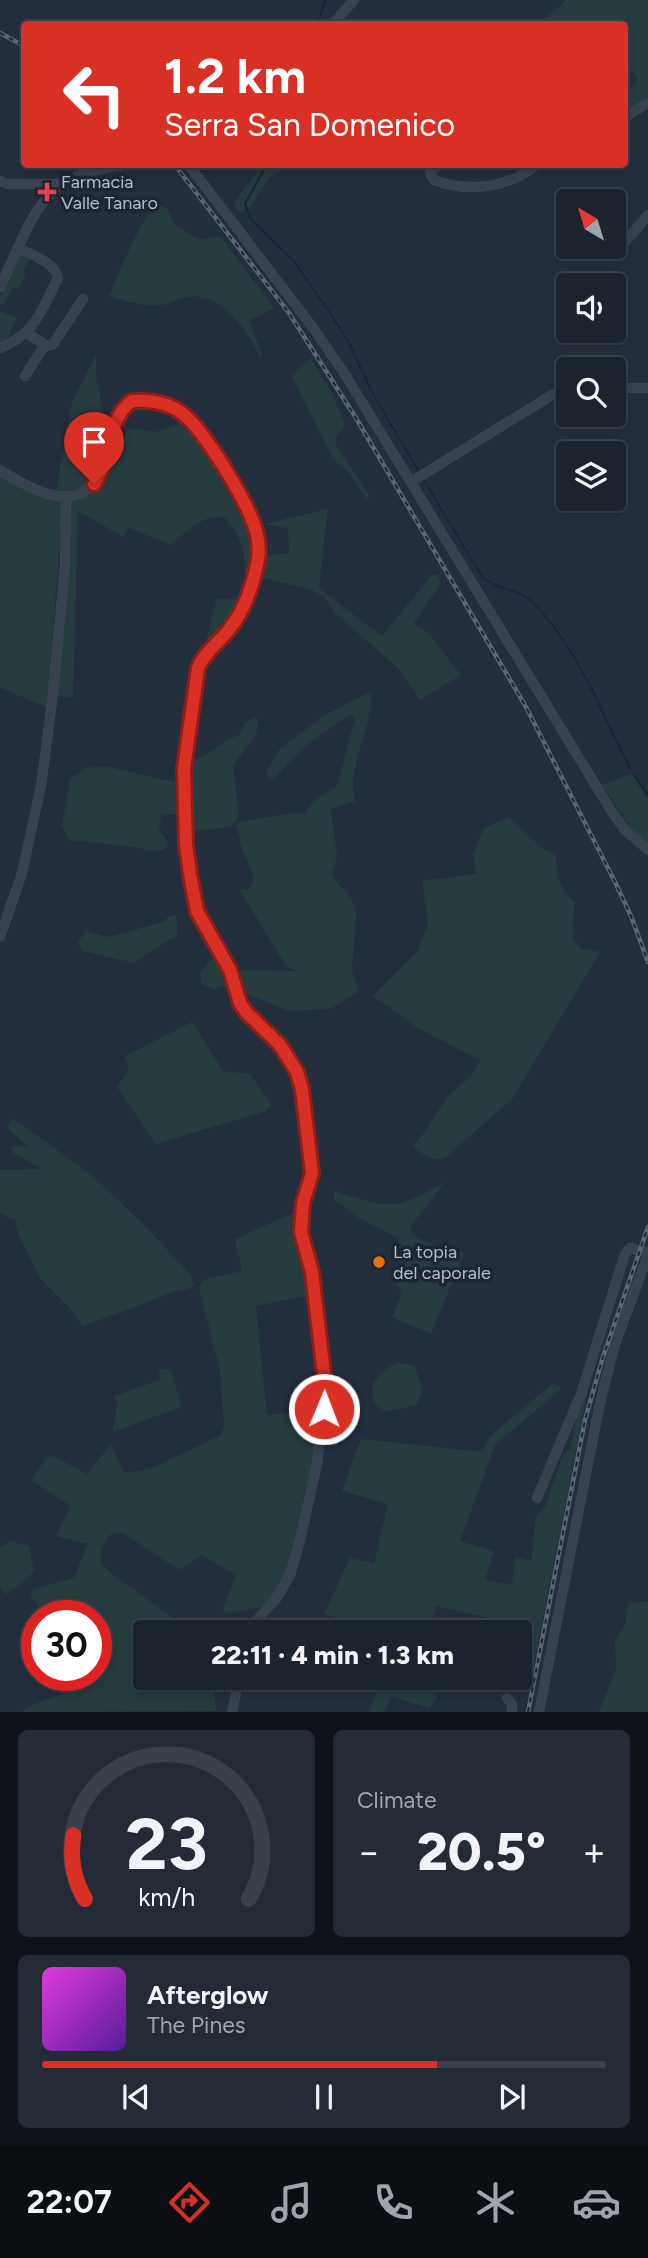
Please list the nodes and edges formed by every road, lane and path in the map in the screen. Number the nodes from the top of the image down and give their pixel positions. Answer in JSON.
{"nodes":[{"id":1,"x":354,"y":0,"type":"edge"},
{"id":2,"x":336,"y":21,"type":"edge"},
{"id":3,"x":648,"y":103,"type":"edge"},
{"id":4,"x":628,"y":115,"type":"edge"},
{"id":5,"x":110,"y":168,"type":"edge"},
{"id":6,"x":191,"y":168,"type":"edge"},
{"id":7,"x":434,"y":168,"type":"edge"},
{"id":8,"x":530,"y":168,"type":"edge"},
{"id":9,"x":0,"y":181,"type":"edge"},
{"id":10,"x":63,"y":184,"type":"junction"},
{"id":11,"x":648,"y":215,"type":"edge"},
{"id":12,"x":626,"y":241,"type":"edge"},
{"id":13,"x":18,"y":248,"type":"junction"},
{"id":14,"x":0,"y":287,"type":"edge"},
{"id":15,"x":83,"y":299,"type":"dead end"},
{"id":16,"x":27,"y":333,"type":"junction"},
{"id":17,"x":45,"y":345,"type":"junction"},
{"id":18,"x":0,"y":348,"type":"edge"},
{"id":19,"x":25,"y":376,"type":"dead end"},
{"id":20,"x":626,"y":388,"type":"edge"},
{"id":21,"x":648,"y":388,"type":"edge"},
{"id":22,"x":556,"y":394,"type":"edge"},
{"id":23,"x":0,"y":470,"type":"edge"},
{"id":24,"x":411,"y":482,"type":"junction"},
{"id":25,"x":66,"y":498,"type":"junction"},
{"id":26,"x":648,"y":850,"type":"edge"},
{"id":27,"x":0,"y":937,"type":"edge"},
{"id":28,"x":648,"y":1254,"type":"edge"},
{"id":29,"x":537,"y":1498,"type":"dead end"},
{"id":30,"x":257,"y":1620,"type":"edge"},
{"id":31,"x":237,"y":1690,"type":"edge"},
{"id":32,"x":507,"y":1698,"type":"dead end"},
{"id":33,"x":232,"y":1712,"type":"edge"},
{"id":34,"x":512,"y":1712,"type":"edge"},
{"id":35,"x":539,"y":1712,"type":"edge"}],
"edges":[{"from":1,"to":2,"type":"street"},
{"from":3,"to":4,"type":"street"},
{"from":5,"to":10,"type":"street"},
{"from":6,"to":24,"type":"street"},
{"from":7,"to":8,"type":"street"},
{"from":9,"to":10,"type":"street"},
{"from":10,"to":13,"type":"street"},
{"from":11,"to":12,"type":"street"},
{"from":13,"to":14,"type":"street"},
{"from":13,"to":16,"type":"street"},
{"from":15,"to":17,"type":"street"},
{"from":16,"to":17,"type":"street"},
{"from":16,"to":18,"type":"street"},
{"from":17,"to":19,"type":"street"},
{"from":20,"to":21,"type":"street"},
{"from":22,"to":24,"type":"street"},
{"from":23,"to":25,"type":"street"},
{"from":24,"to":26,"type":"street"},
{"from":25,"to":27,"type":"street"},
{"from":25,"to":30,"type":"street"},
{"from":28,"to":29,"type":"street"},
{"from":28,"to":35,"type":"street"},
{"from":31,"to":33,"type":"street"},
{"from":32,"to":34,"type":"street"}]}
